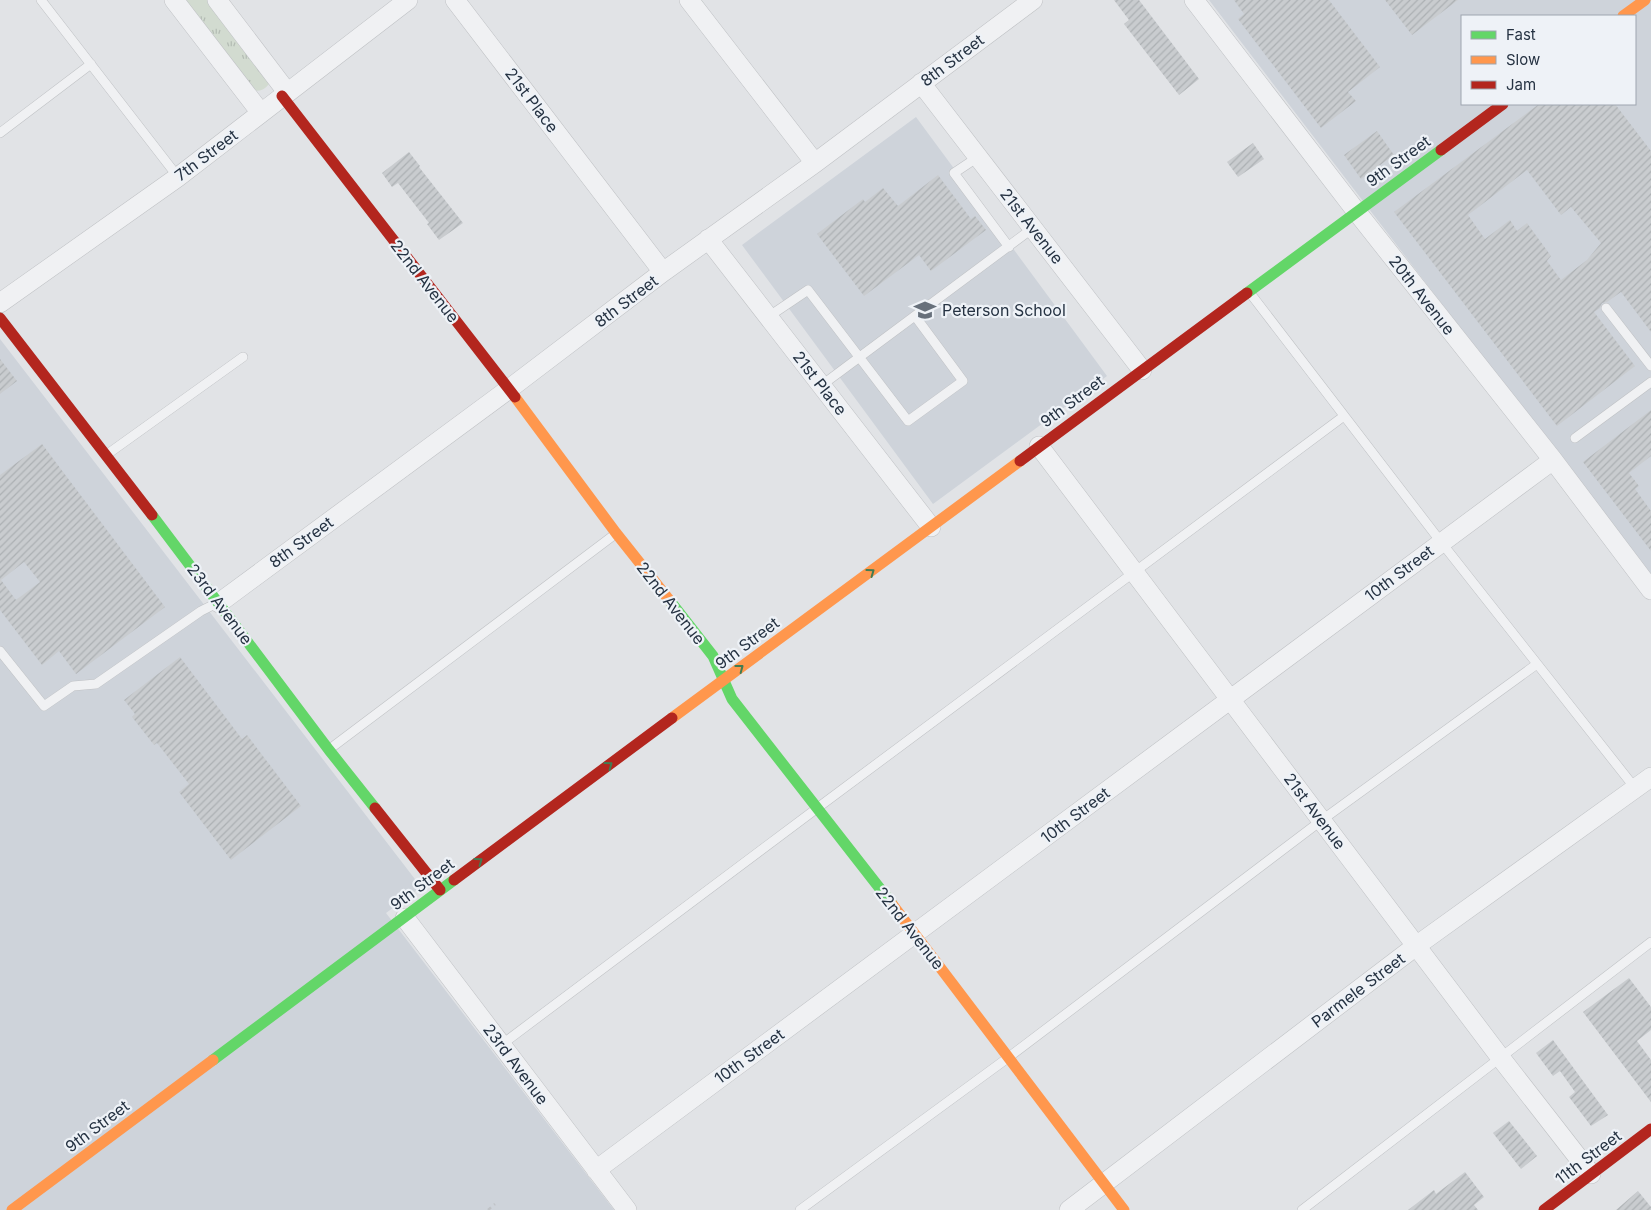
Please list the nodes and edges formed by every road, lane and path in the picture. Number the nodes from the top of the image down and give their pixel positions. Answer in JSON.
{"nodes":[{"id":1,"x":42,"y":0,"type":"edge"},
{"id":2,"x":174,"y":0,"type":"edge"},
{"id":3,"x":217,"y":0,"type":"edge"},
{"id":4,"x":408,"y":0,"type":"edge"},
{"id":5,"x":455,"y":0,"type":"edge"},
{"id":6,"x":689,"y":0,"type":"edge"},
{"id":7,"x":1032,"y":0,"type":"edge"},
{"id":8,"x":1194,"y":0,"type":"edge"},
{"id":9,"x":1645,"y":0,"type":"edge"},
{"id":10,"x":1624,"y":15,"type":"edge"},
{"id":11,"x":91,"y":64,"type":"junction"},
{"id":12,"x":921,"y":83,"type":"junction"},
{"id":13,"x":285,"y":94,"type":"junction"},
{"id":14,"x":1502,"y":105,"type":"edge"},
{"id":15,"x":261,"y":113,"type":"junction"},
{"id":16,"x":0,"y":133,"type":"edge"},
{"id":17,"x":978,"y":157,"type":"junction"},
{"id":18,"x":815,"y":163,"type":"junction"},
{"id":19,"x":178,"y":177,"type":"junction"},
{"id":20,"x":1356,"y":211,"type":"junction"},
{"id":21,"x":1033,"y":228,"type":"junction"},
{"id":22,"x":708,"y":239,"type":"junction"},
{"id":23,"x":1009,"y":247,"type":"junction"},
{"id":24,"x":664,"y":272,"type":"junction"},
{"id":25,"x":1249,"y":291,"type":"junction"},
{"id":26,"x":0,"y":303,"type":"edge"},
{"id":27,"x":1606,"y":308,"type":"dead end"},
{"id":28,"x":768,"y":316,"type":"junction"},
{"id":29,"x":916,"y":316,"type":"junction"},
{"id":30,"x":0,"y":318,"type":"edge"},
{"id":31,"x":243,"y":357,"type":"dead end"},
{"id":32,"x":859,"y":358,"type":"junction"},
{"id":33,"x":1651,"y":366,"type":"edge"},
{"id":34,"x":1142,"y":370,"type":"junction"},
{"id":35,"x":1651,"y":382,"type":"edge"},
{"id":36,"x":822,"y":386,"type":"junction"},
{"id":37,"x":509,"y":389,"type":"junction"},
{"id":38,"x":1344,"y":416,"type":"junction"},
{"id":39,"x":1575,"y":438,"type":"dead end"},
{"id":40,"x":1039,"y":446,"type":"junction"},
{"id":41,"x":106,"y":455,"type":"junction"},
{"id":42,"x":1553,"y":460,"type":"junction"},
{"id":43,"x":931,"y":527,"type":"junction"},
{"id":44,"x":616,"y":533,"type":"junction"},
{"id":45,"x":1441,"y":542,"type":"junction"},
{"id":46,"x":1134,"y":572,"type":"junction"},
{"id":47,"x":1651,"y":590,"type":"edge"},
{"id":48,"x":219,"y":603,"type":"junction"},
{"id":49,"x":0,"y":651,"type":"edge"},
{"id":50,"x":1537,"y":664,"type":"junction"},
{"id":51,"x":724,"y":680,"type":"junction"},
{"id":52,"x":1231,"y":699,"type":"junction"},
{"id":53,"x":329,"y":750,"type":"junction"},
{"id":54,"x":1651,"y":777,"type":"edge"},
{"id":55,"x":1635,"y":788,"type":"junction"},
{"id":56,"x":816,"y":809,"type":"junction"},
{"id":57,"x":1322,"y":820,"type":"junction"},
{"id":58,"x":440,"y":890,"type":"junction"},
{"id":59,"x":405,"y":918,"type":"junction"},
{"id":60,"x":915,"y":934,"type":"junction"},
{"id":61,"x":1651,"y":942,"type":"edge"},
{"id":62,"x":1416,"y":946,"type":"junction"},
{"id":63,"x":502,"y":1045,"type":"junction"},
{"id":64,"x":1009,"y":1057,"type":"junction"},
{"id":65,"x":1500,"y":1057,"type":"junction"},
{"id":66,"x":1651,"y":1129,"type":"edge"},
{"id":67,"x":596,"y":1170,"type":"junction"},
{"id":68,"x":1592,"y":1174,"type":"junction"},
{"id":69,"x":1104,"y":1184,"type":"junction"},
{"id":70,"x":495,"y":1204,"type":"dead end"},
{"id":71,"x":12,"y":1210,"type":"edge"},
{"id":72,"x":488,"y":1210,"type":"edge"},
{"id":73,"x":627,"y":1210,"type":"edge"},
{"id":74,"x":800,"y":1210,"type":"edge"},
{"id":75,"x":1069,"y":1210,"type":"edge"},
{"id":76,"x":1124,"y":1210,"type":"edge"},
{"id":77,"x":1302,"y":1210,"type":"edge"},
{"id":78,"x":1544,"y":1210,"type":"edge"}],
"edges":[{"from":1,"to":11,"type":"lane"},
{"from":2,"to":15,"type":"street"},
{"from":3,"to":13,"type":"street","name":"22nd Avenue"},
{"from":4,"to":13,"type":"street","name":"7th Street"},
{"from":5,"to":24,"type":"street","name":"21st Place"},
{"from":6,"to":18,"type":"street"},
{"from":7,"to":12,"type":"street","name":"8th Street"},
{"from":8,"to":20,"type":"street","name":"20th Avenue"},
{"from":9,"to":10,"type":"street"},
{"from":11,"to":16,"type":"lane"},
{"from":11,"to":19,"type":"lane"},
{"from":12,"to":17,"type":"street","name":"21st Avenue"},
{"from":12,"to":18,"type":"street","name":"8th Street"},
{"from":13,"to":15,"type":"street","name":"7th Street"},
{"from":13,"to":37,"type":"street","name":"22nd Avenue"},
{"from":14,"to":20,"type":"street","name":"9th Street"},
{"from":15,"to":19,"type":"street","name":"7th Street"},
{"from":17,"to":21,"type":"street","name":"21st Avenue"},
{"from":17,"to":23,"type":"lane"},
{"from":18,"to":22,"type":"street","name":"8th Street"},
{"from":19,"to":26,"type":"street","name":"7th Street"},
{"from":20,"to":25,"type":"street","name":"9th Street"},
{"from":20,"to":42,"type":"street","name":"20th Avenue"},
{"from":21,"to":23,"type":"lane"},
{"from":21,"to":34,"type":"street","name":"21st Avenue"},
{"from":22,"to":24,"type":"street","name":"8th Street"},
{"from":22,"to":28,"type":"street","name":"21st Place"},
{"from":23,"to":29,"type":"lane"},
{"from":24,"to":37,"type":"street","name":"8th Street"},
{"from":25,"to":34,"type":"street","name":"9th Street"},
{"from":25,"to":38,"type":"lane"},
{"from":27,"to":33,"type":"lane"},
{"from":28,"to":32,"type":"lane"},
{"from":28,"to":36,"type":"street","name":"21st Place"},
{"from":29,"to":32,"type":"lane"},
{"from":29,"to":32,"type":"lane"},
{"from":30,"to":41,"type":"street","name":"23rd Avenue"},
{"from":31,"to":41,"type":"lane"},
{"from":32,"to":36,"type":"lane"},
{"from":34,"to":40,"type":"street","name":"9th Street"},
{"from":35,"to":39,"type":"lane"},
{"from":36,"to":43,"type":"street","name":"21st Place"},
{"from":37,"to":44,"type":"street","name":"22nd Avenue"},
{"from":37,"to":48,"type":"street","name":"8th Street"},
{"from":38,"to":45,"type":"lane"},
{"from":38,"to":46,"type":"lane"},
{"from":40,"to":43,"type":"street","name":"9th Street"},
{"from":40,"to":46,"type":"street","name":"21st Avenue"},
{"from":41,"to":48,"type":"street","name":"23rd Avenue"},
{"from":42,"to":45,"type":"street","name":"10th Street"},
{"from":42,"to":47,"type":"street","name":"20th Avenue"},
{"from":51,"to":43,"type":"street","name":"9th Street","one_way":true},
{"from":44,"to":51,"type":"street","name":"22nd Avenue"},
{"from":44,"to":53,"type":"lane"},
{"from":45,"to":50,"type":"lane"},
{"from":45,"to":52,"type":"street","name":"10th Street"},
{"from":46,"to":52,"type":"street","name":"21st Avenue"},
{"from":46,"to":56,"type":"lane"},
{"from":48,"to":49,"type":"lane"},
{"from":48,"to":53,"type":"street","name":"23rd Avenue"},
{"from":50,"to":55,"type":"lane"},
{"from":50,"to":57,"type":"lane"},
{"from":51,"to":56,"type":"street","name":"22nd Avenue"},
{"from":58,"to":51,"type":"street","name":"9th Street","one_way":true},
{"from":52,"to":57,"type":"street","name":"21st Avenue"},
{"from":52,"to":60,"type":"street","name":"10th Street"},
{"from":53,"to":58,"type":"street","name":"23rd Avenue"},
{"from":54,"to":55,"type":"street","name":"Parmele Street"},
{"from":55,"to":62,"type":"street","name":"Parmele Street"},
{"from":56,"to":60,"type":"street","name":"22nd Avenue"},
{"from":56,"to":63,"type":"lane"},
{"from":57,"to":62,"type":"street","name":"21st Avenue"},
{"from":57,"to":64,"type":"lane"},
{"from":58,"to":59,"type":"street","name":"9th Street"},
{"from":59,"to":63,"type":"street","name":"23rd Avenue"},
{"from":59,"to":71,"type":"street","name":"9th Street"},
{"from":60,"to":64,"type":"street","name":"22nd Avenue"},
{"from":60,"to":67,"type":"street","name":"10th Street"},
{"from":61,"to":65,"type":"lane"},
{"from":62,"to":65,"type":"street","name":"21st Avenue"},
{"from":62,"to":69,"type":"street","name":"Parmele Street"},
{"from":63,"to":67,"type":"street","name":"23rd Avenue"},
{"from":64,"to":69,"type":"street","name":"22nd Avenue"},
{"from":64,"to":74,"type":"lane"},
{"from":65,"to":68,"type":"street","name":"21st Avenue"},
{"from":65,"to":77,"type":"lane"},
{"from":66,"to":68,"type":"street","name":"11th Street"},
{"from":67,"to":73,"type":"street","name":"23rd Avenue"},
{"from":68,"to":78,"type":"street","name":"11th Street"},
{"from":69,"to":75,"type":"street","name":"Parmele Street"},
{"from":69,"to":76,"type":"street","name":"22nd Avenue"},
{"from":70,"to":72,"type":"path"}]}
